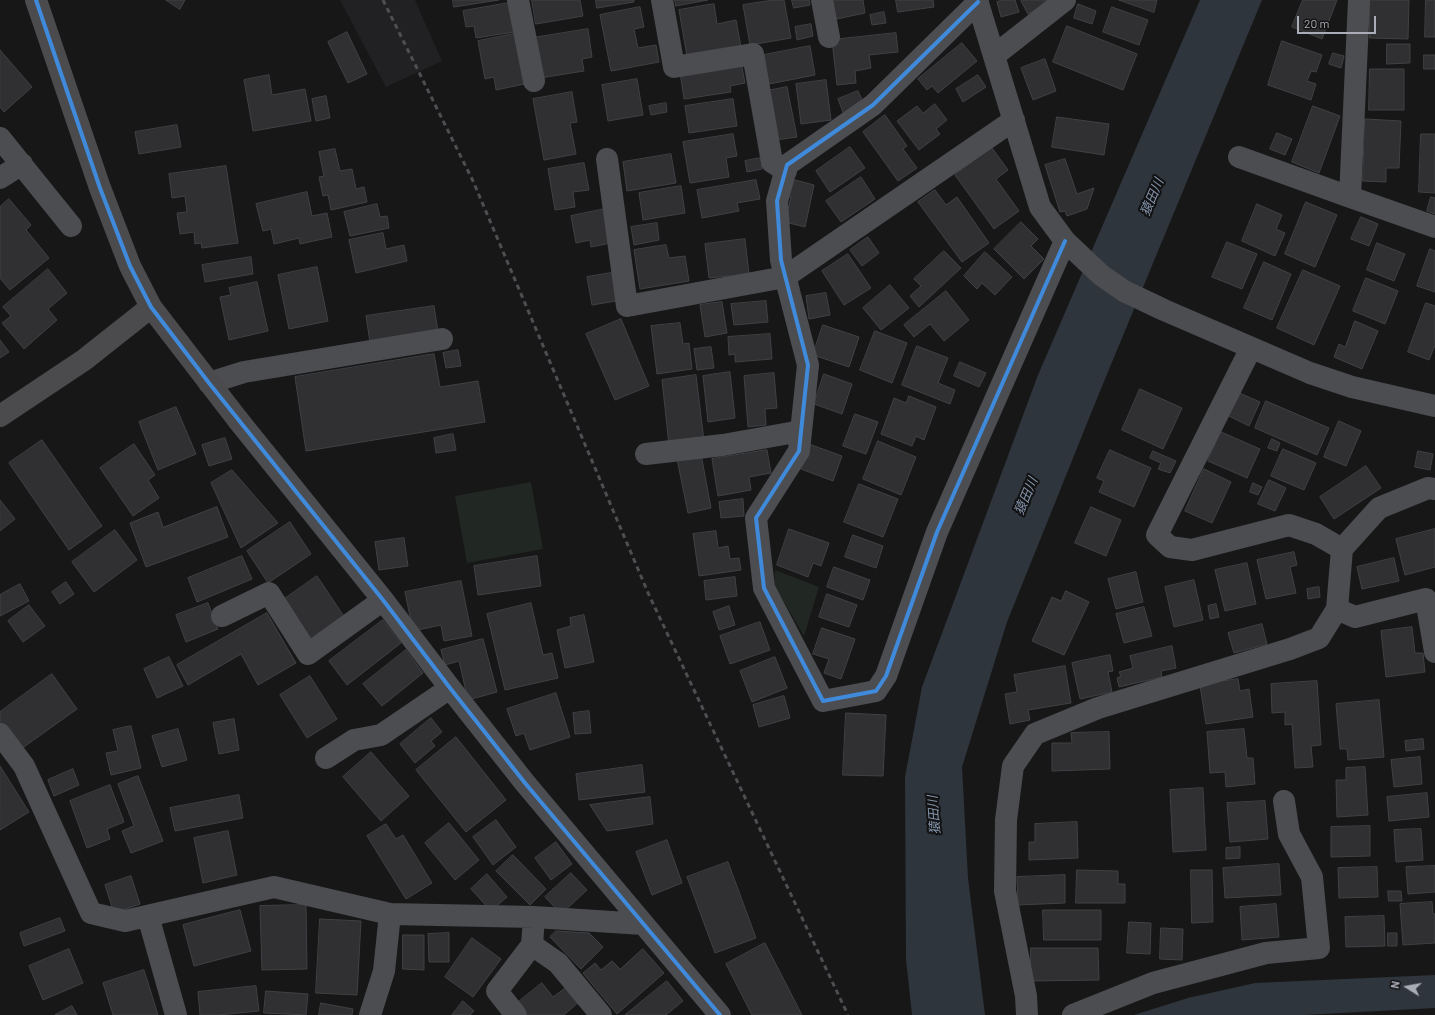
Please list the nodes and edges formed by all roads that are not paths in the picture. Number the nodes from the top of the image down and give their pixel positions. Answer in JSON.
{"nodes":[{"id":1,"x":36,"y":0,"type":"edge"},
{"id":2,"x":518,"y":0,"type":"edge"},
{"id":3,"x":662,"y":0,"type":"edge"},
{"id":4,"x":822,"y":0,"type":"edge"},
{"id":5,"x":1065,"y":0,"type":"edge"},
{"id":6,"x":1359,"y":0,"type":"edge"},
{"id":7,"x":977,"y":1,"type":"edge"},
{"id":8,"x":829,"y":37,"type":"dead end"},
{"id":9,"x":995,"y":55,"type":"junction"},
{"id":10,"x":534,"y":81,"type":"dead end"},
{"id":11,"x":1014,"y":120,"type":"junction"},
{"id":12,"x":0,"y":138,"type":"edge"},
{"id":13,"x":1239,"y":157,"type":"dead end"},
{"id":14,"x":607,"y":159,"type":"dead end"},
{"id":15,"x":22,"y":164,"type":"junction"},
{"id":16,"x":786,"y":171,"type":"junction"},
{"id":17,"x":0,"y":178,"type":"edge"},
{"id":18,"x":1350,"y":197,"type":"junction"},
{"id":19,"x":72,"y":226,"type":"dead end"},
{"id":20,"x":1435,"y":227,"type":"edge"},
{"id":21,"x":1072,"y":248,"type":"junction"},
{"id":22,"x":785,"y":277,"type":"junction"},
{"id":23,"x":151,"y":307,"type":"junction"},
{"id":24,"x":442,"y":339,"type":"dead end"},
{"id":25,"x":1251,"y":348,"type":"junction"},
{"id":26,"x":209,"y":383,"type":"junction"},
{"id":27,"x":1435,"y":406,"type":"edge"},
{"id":28,"x":0,"y":416,"type":"edge"},
{"id":29,"x":801,"y":431,"type":"junction"},
{"id":30,"x":646,"y":454,"type":"dead end"},
{"id":31,"x":1435,"y":489,"type":"edge"},
{"id":32,"x":1342,"y":549,"type":"junction"},
{"id":33,"x":383,"y":600,"type":"junction"},
{"id":34,"x":1337,"y":609,"type":"junction"},
{"id":35,"x":222,"y":616,"type":"dead end"},
{"id":36,"x":1435,"y":652,"type":"edge"},
{"id":37,"x":450,"y":688,"type":"junction"},
{"id":38,"x":0,"y":734,"type":"edge"},
{"id":39,"x":326,"y":758,"type":"dead end"},
{"id":40,"x":1284,"y":801,"type":"dead end"},
{"id":41,"x":390,"y":914,"type":"junction"},
{"id":42,"x":148,"y":916,"type":"junction"},
{"id":43,"x":534,"y":917,"type":"junction"},
{"id":44,"x":643,"y":924,"type":"junction"},
{"id":45,"x":532,"y":945,"type":"junction"},
{"id":46,"x":176,"y":1015,"type":"edge"},
{"id":47,"x":370,"y":1015,"type":"edge"},
{"id":48,"x":516,"y":1015,"type":"edge"},
{"id":49,"x":601,"y":1015,"type":"edge"},
{"id":50,"x":720,"y":1015,"type":"edge"},
{"id":51,"x":1027,"y":1015,"type":"edge"},
{"id":52,"x":1073,"y":1015,"type":"edge"}],
"edges":[{"from":1,"to":23,"type":"street"},
{"from":2,"to":10,"type":"street"},
{"from":3,"to":16,"type":"street"},
{"from":4,"to":8,"type":"street"},
{"from":5,"to":9,"type":"street"},
{"from":6,"to":18,"type":"street"},
{"from":7,"to":9,"type":"street"},
{"from":7,"to":16,"type":"street"},
{"from":9,"to":11,"type":"street"},
{"from":11,"to":21,"type":"street"},
{"from":11,"to":22,"type":"street"},
{"from":12,"to":15,"type":"street"},
{"from":13,"to":18,"type":"street"},
{"from":14,"to":22,"type":"street"},
{"from":15,"to":17,"type":"street"},
{"from":15,"to":19,"type":"street"},
{"from":16,"to":22,"type":"street"},
{"from":18,"to":20,"type":"street"},
{"from":21,"to":25,"type":"street"},
{"from":21,"to":29,"type":"street"},
{"from":22,"to":29,"type":"street"},
{"from":23,"to":26,"type":"street"},
{"from":23,"to":28,"type":"street"},
{"from":24,"to":26,"type":"street"},
{"from":25,"to":27,"type":"street"},
{"from":25,"to":32,"type":"street"},
{"from":26,"to":33,"type":"street"},
{"from":29,"to":30,"type":"street"},
{"from":31,"to":32,"type":"street"},
{"from":32,"to":34,"type":"street"},
{"from":33,"to":35,"type":"street"},
{"from":33,"to":37,"type":"street"},
{"from":34,"to":36,"type":"street"},
{"from":34,"to":51,"type":"street"},
{"from":37,"to":39,"type":"street"},
{"from":37,"to":44,"type":"street"},
{"from":38,"to":42,"type":"street"},
{"from":40,"to":52,"type":"street"},
{"from":41,"to":42,"type":"street"},
{"from":41,"to":43,"type":"street"},
{"from":41,"to":47,"type":"street"},
{"from":42,"to":46,"type":"street"},
{"from":43,"to":44,"type":"street"},
{"from":43,"to":45,"type":"street"},
{"from":44,"to":50,"type":"street"},
{"from":45,"to":48,"type":"street"},
{"from":45,"to":49,"type":"street"}]}
